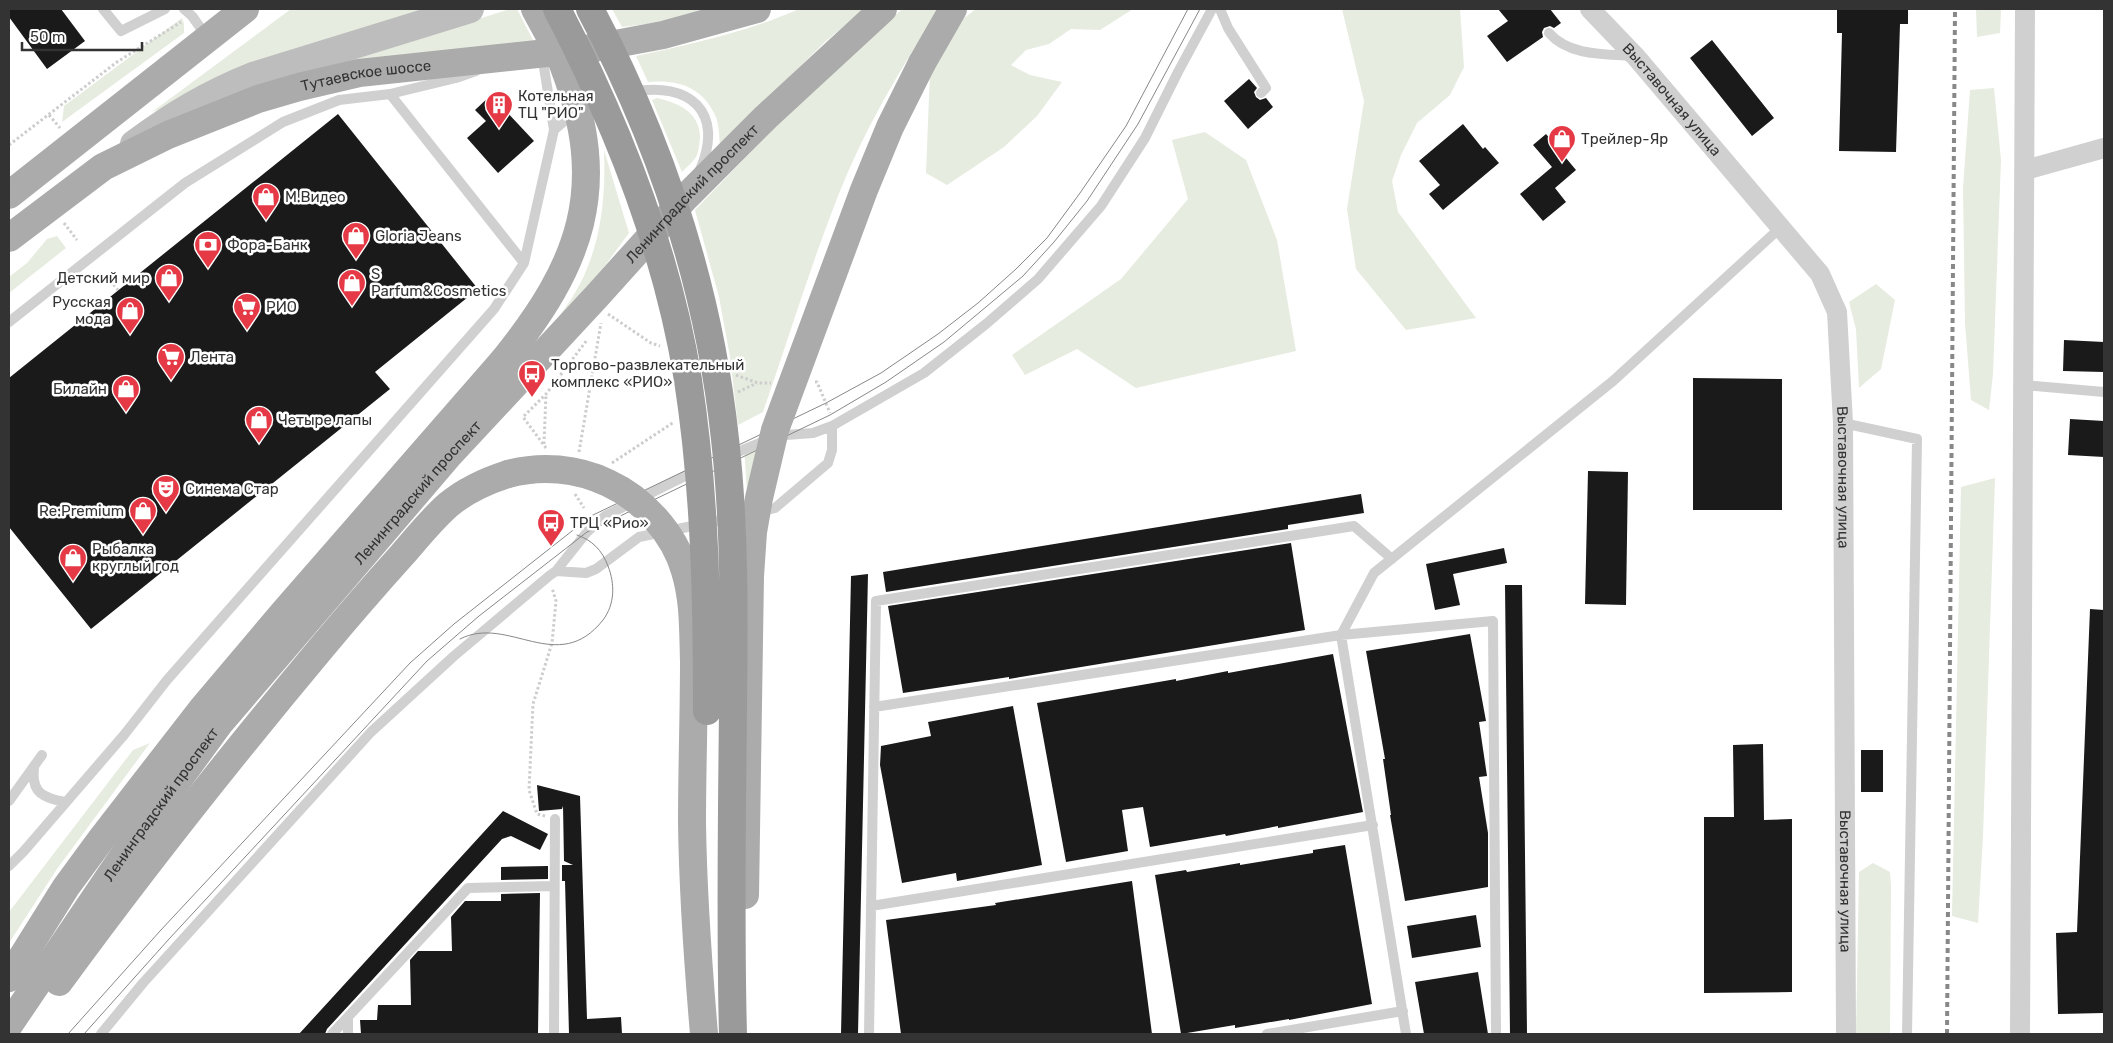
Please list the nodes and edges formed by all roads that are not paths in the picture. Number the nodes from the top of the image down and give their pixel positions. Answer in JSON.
{"nodes":[{"id":1,"x":103,"y":9,"type":"edge"},
{"id":2,"x":165,"y":9,"type":"edge"},
{"id":3,"x":245,"y":9,"type":"edge"},
{"id":4,"x":470,"y":9,"type":"edge"},
{"id":5,"x":535,"y":9,"type":"edge"},
{"id":6,"x":557,"y":9,"type":"edge"},
{"id":7,"x":590,"y":9,"type":"edge"},
{"id":8,"x":757,"y":9,"type":"edge"},
{"id":9,"x":883,"y":9,"type":"edge"},
{"id":10,"x":953,"y":9,"type":"edge"},
{"id":11,"x":1212,"y":9,"type":"edge"},
{"id":12,"x":1220,"y":9,"type":"edge"},
{"id":13,"x":1590,"y":9,"type":"edge"},
{"id":14,"x":2025,"y":9,"type":"edge"},
{"id":15,"x":194,"y":20,"type":"edge"},
{"id":16,"x":1549,"y":33,"type":"dead end"},
{"id":17,"x":542,"y":55,"type":"junction"},
{"id":18,"x":1636,"y":56,"type":"junction"},
{"id":19,"x":515,"y":57,"type":"junction"},
{"id":20,"x":299,"y":87,"type":"junction"},
{"id":21,"x":1261,"y":93,"type":"dead end"},
{"id":22,"x":390,"y":94,"type":"junction"},
{"id":23,"x":339,"y":100,"type":"junction"},
{"id":24,"x":554,"y":130,"type":"junction"},
{"id":25,"x":2104,"y":148,"type":"edge"},
{"id":26,"x":103,"y":167,"type":"junction"},
{"id":27,"x":2025,"y":170,"type":"junction"},
{"id":28,"x":9,"y":195,"type":"edge"},
{"id":29,"x":686,"y":197,"type":"junction"},
{"id":30,"x":1780,"y":228,"type":"junction"},
{"id":31,"x":9,"y":238,"type":"edge"},
{"id":32,"x":524,"y":263,"type":"junction"},
{"id":33,"x":9,"y":322,"type":"edge"},
{"id":34,"x":2024,"y":385,"type":"junction"},
{"id":35,"x":2104,"y":392,"type":"edge"},
{"id":36,"x":1843,"y":423,"type":"junction"},
{"id":37,"x":832,"y":426,"type":"junction"},
{"id":38,"x":1392,"y":559,"type":"junction"},
{"id":39,"x":552,"y":573,"type":"junction"},
{"id":40,"x":1341,"y":635,"type":"junction"},
{"id":41,"x":874,"y":707,"type":"junction"},
{"id":42,"x":706,"y":711,"type":"dead end"},
{"id":43,"x":42,"y":755,"type":"dead end"},
{"id":44,"x":34,"y":767,"type":"junction"},
{"id":45,"x":9,"y":801,"type":"edge"},
{"id":46,"x":65,"y":802,"type":"junction"},
{"id":47,"x":555,"y":819,"type":"road end"},
{"id":48,"x":1373,"y":825,"type":"junction"},
{"id":49,"x":24,"y":851,"type":"junction"},
{"id":50,"x":9,"y":860,"type":"edge"},
{"id":51,"x":9,"y":866,"type":"edge"},
{"id":52,"x":554,"y":886,"type":"junction"},
{"id":53,"x":871,"y":906,"type":"junction"},
{"id":54,"x":9,"y":978,"type":"edge"},
{"id":55,"x":1403,"y":1011,"type":"junction"},
{"id":56,"x":348,"y":1017,"type":"junction"},
{"id":57,"x":9,"y":1025,"type":"edge"},
{"id":58,"x":17,"y":1034,"type":"edge"},
{"id":59,"x":101,"y":1034,"type":"edge"},
{"id":60,"x":332,"y":1034,"type":"edge"},
{"id":61,"x":348,"y":1034,"type":"edge"},
{"id":62,"x":554,"y":1034,"type":"edge"},
{"id":63,"x":704,"y":1034,"type":"edge"},
{"id":64,"x":733,"y":1034,"type":"edge"},
{"id":65,"x":740,"y":1034,"type":"edge"},
{"id":66,"x":869,"y":1034,"type":"edge"},
{"id":67,"x":1267,"y":1034,"type":"edge"},
{"id":68,"x":1406,"y":1034,"type":"edge"},
{"id":69,"x":1496,"y":1034,"type":"edge"},
{"id":70,"x":1846,"y":1034,"type":"edge"},
{"id":71,"x":1907,"y":1034,"type":"edge"},
{"id":72,"x":2020,"y":1034,"type":"edge"}],
"edges":[{"from":1,"to":2,"type":"lane"},
{"from":3,"to":15,"type":"main road"},
{"from":4,"to":26,"type":"street"},
{"from":5,"to":54,"type":"main road","name":"Ленинградский проспект","bridge":true},
{"from":6,"to":42,"type":"highway","bridge":true},
{"from":7,"to":64,"type":"highway","bridge":true},
{"from":8,"to":17,"type":"main road","name":"Тутаевское шоссе"},
{"from":9,"to":29,"type":"main road","name":"Ленинградский проспект"},
{"from":10,"to":65,"type":"main road","bridge":true},
{"from":11,"to":37,"type":"lane"},
{"from":12,"to":21,"type":"lane"},
{"from":13,"to":18,"type":"street","name":"Выставочная улица"},
{"from":14,"to":27,"type":"street"},
{"from":15,"to":28,"type":"main road"},
{"from":16,"to":18,"type":"lane"},
{"from":17,"to":19,"type":"main road","name":"Тутаевское шоссе"},
{"from":17,"to":24,"type":"lane"},
{"from":18,"to":30,"type":"street","name":"Выставочная улица"},
{"from":19,"to":20,"type":"main road","name":"Тутаевское шоссе"},
{"from":19,"to":22,"type":"lane"},
{"from":20,"to":23,"type":"lane"},
{"from":20,"to":26,"type":"main road","name":"Тутаевское шоссе"},
{"from":22,"to":23,"type":"lane"},
{"from":22,"to":32,"type":"lane"},
{"from":23,"to":33,"type":"lane"},
{"from":24,"to":29,"type":"lane"},
{"from":24,"to":32,"type":"lane"},
{"from":25,"to":27,"type":"street"},
{"from":26,"to":31,"type":"main road","name":"Тутаевское шоссе"},
{"from":27,"to":34,"type":"street"},
{"from":29,"to":57,"type":"main road","name":"Ленинградский проспект"},
{"from":30,"to":36,"type":"street","name":"Выставочная улица"},
{"from":30,"to":38,"type":"lane"},
{"from":32,"to":46,"type":"lane"},
{"from":34,"to":35,"type":"lane"},
{"from":34,"to":72,"type":"street"},
{"from":36,"to":70,"type":"street","name":"Выставочная улица"},
{"from":36,"to":71,"type":"lane"},
{"from":37,"to":39,"type":"lane"},
{"from":37,"to":39,"type":"lane"},
{"from":38,"to":40,"type":"lane"},
{"from":38,"to":41,"type":"lane"},
{"from":39,"to":59,"type":"lane"},
{"from":40,"to":41,"type":"lane"},
{"from":40,"to":48,"type":"lane"},
{"from":40,"to":69,"type":"lane"},
{"from":41,"to":53,"type":"lane"},
{"from":43,"to":44,"type":"lane"},
{"from":44,"to":45,"type":"lane"},
{"from":44,"to":46,"type":"lane"},
{"from":46,"to":49,"type":"lane"},
{"from":47,"to":52,"type":"lane"},
{"from":48,"to":53,"type":"lane"},
{"from":48,"to":55,"type":"lane"},
{"from":49,"to":50,"type":"lane"},
{"from":49,"to":51,"type":"lane"},
{"from":52,"to":56,"type":"lane"},
{"from":52,"to":62,"type":"lane"},
{"from":53,"to":66,"type":"lane"},
{"from":55,"to":67,"type":"lane"},
{"from":55,"to":68,"type":"lane"},
{"from":56,"to":60,"type":"lane"},
{"from":56,"to":61,"type":"lane"},
{"from":58,"to":63,"type":"main road","bridge":true}]}
